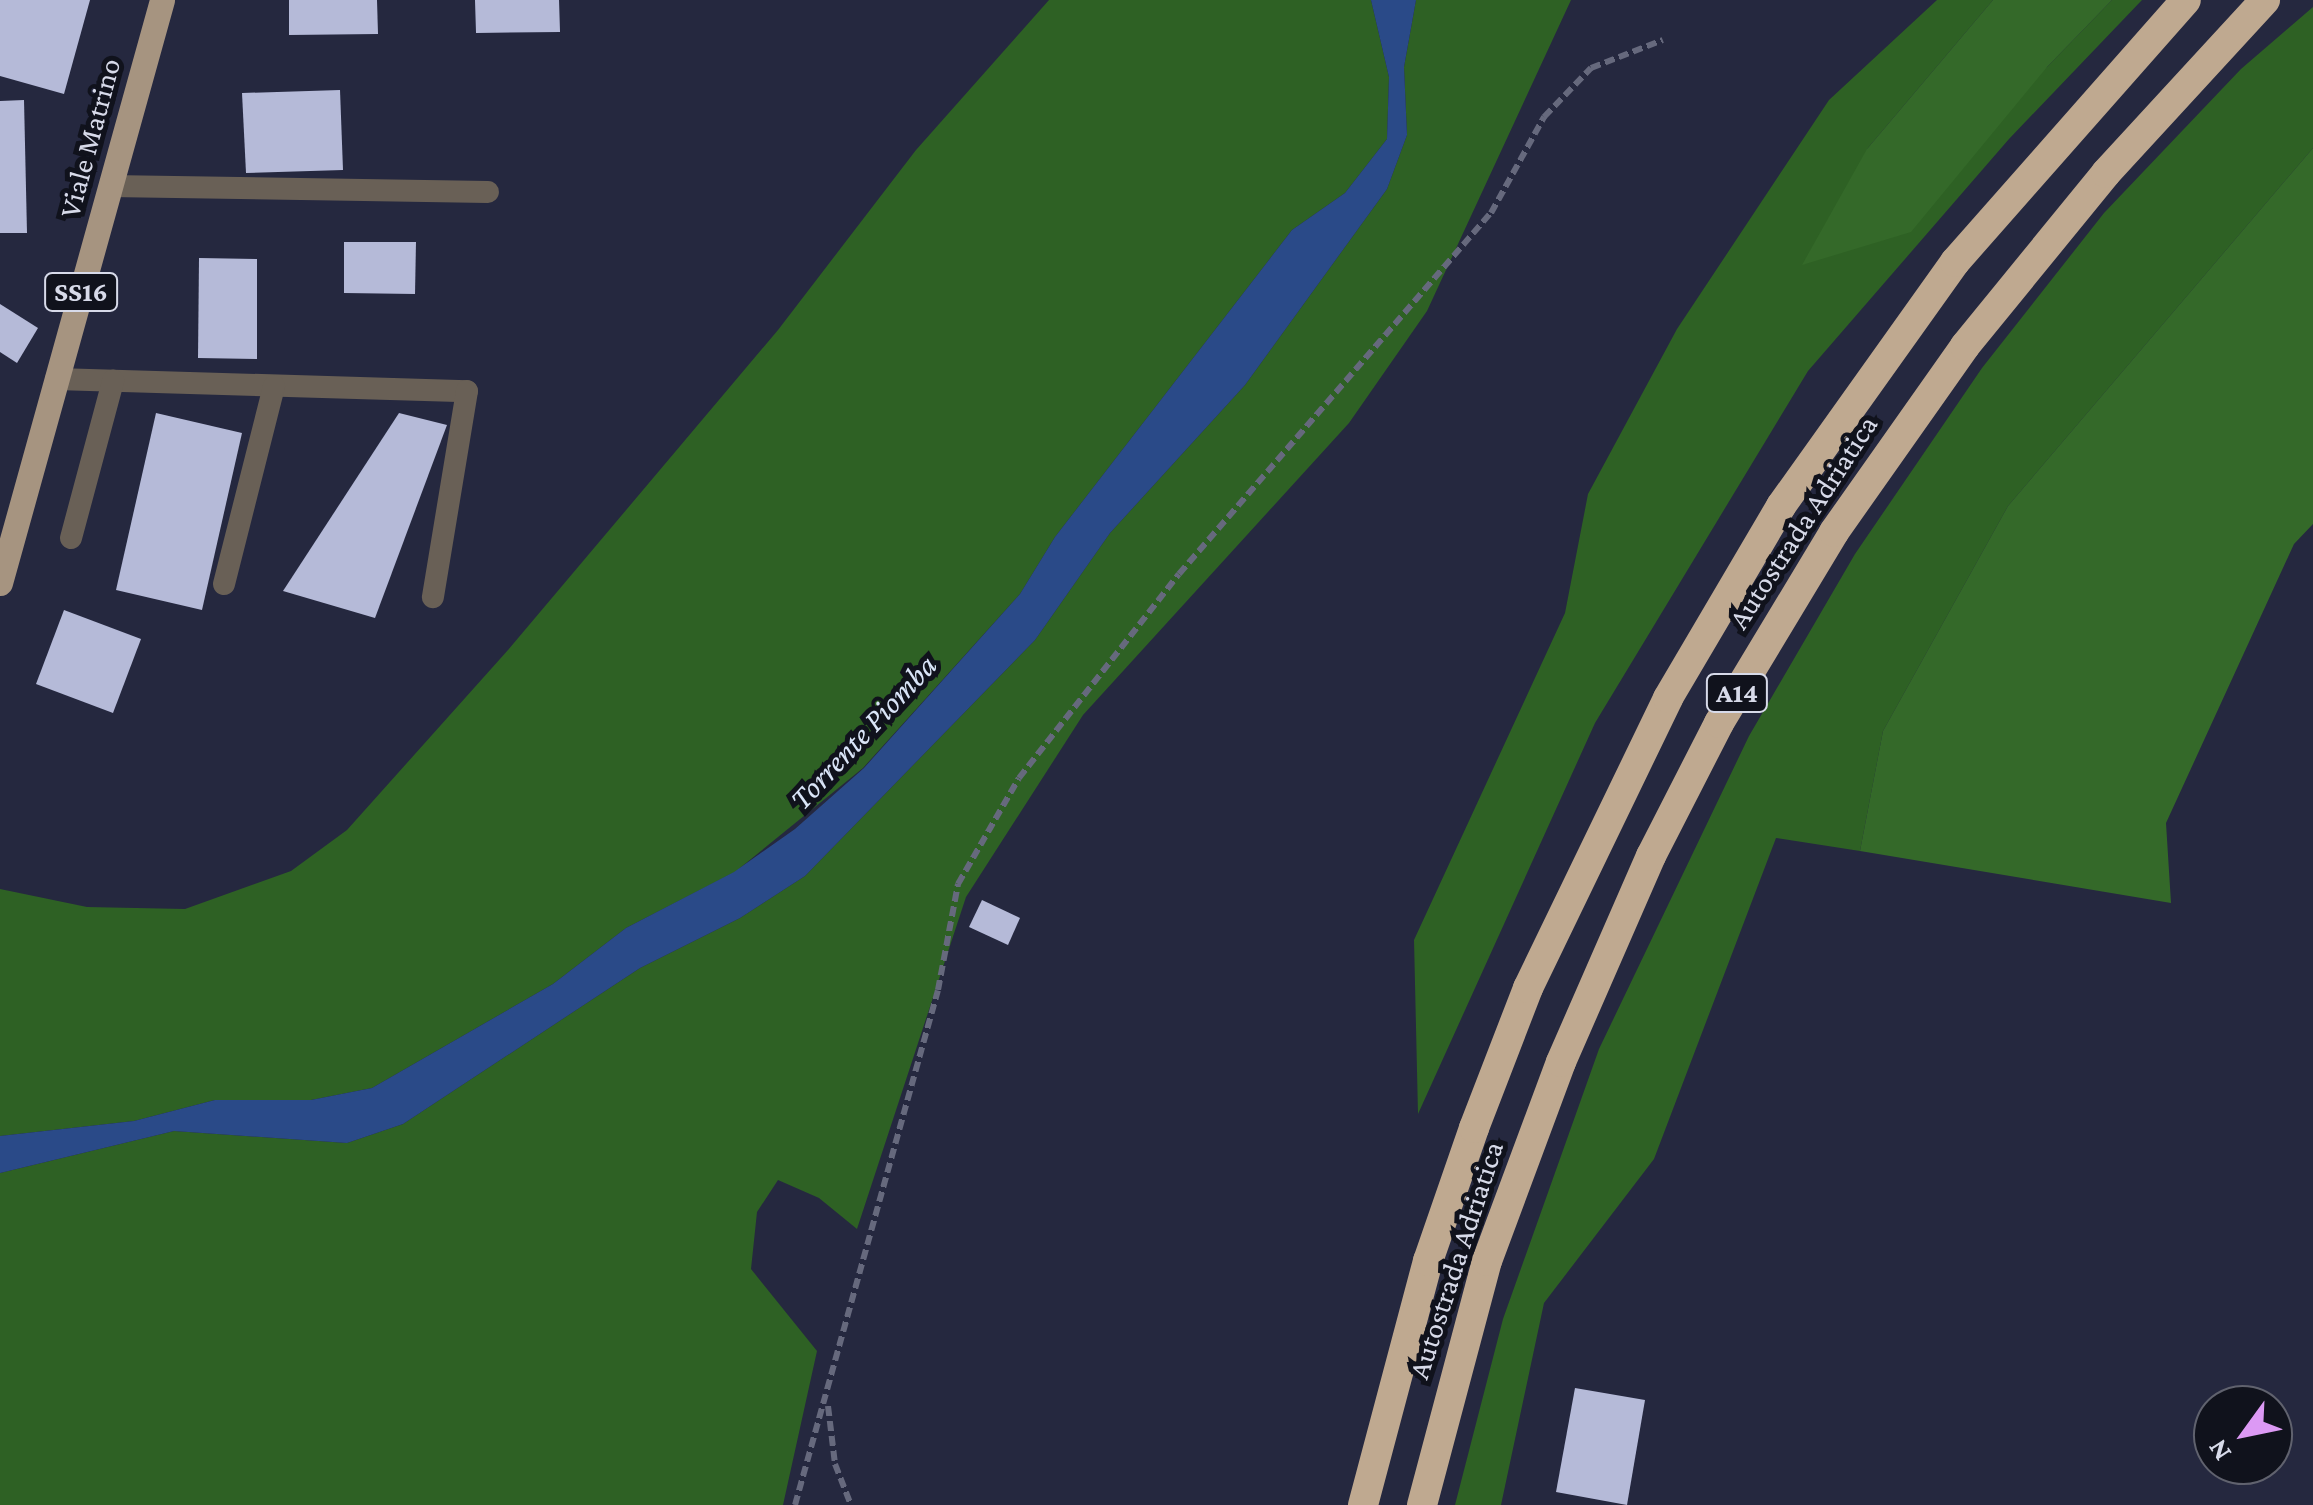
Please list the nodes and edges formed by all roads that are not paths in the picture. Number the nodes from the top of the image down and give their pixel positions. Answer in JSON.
{"nodes":[{"id":1,"x":162,"y":0,"type":"edge"},
{"id":2,"x":2186,"y":0,"type":"edge"},
{"id":3,"x":2265,"y":0,"type":"edge"},
{"id":4,"x":110,"y":186,"type":"junction"},
{"id":5,"x":488,"y":192,"type":"dead end"},
{"id":6,"x":56,"y":379,"type":"junction"},
{"id":7,"x":113,"y":381,"type":"junction"},
{"id":8,"x":274,"y":386,"type":"junction"},
{"id":9,"x":70,"y":538,"type":"dead end"},
{"id":10,"x":0,"y":584,"type":"edge"},
{"id":11,"x":224,"y":584,"type":"dead end"},
{"id":12,"x":433,"y":596,"type":"dead end"},
{"id":13,"x":1363,"y":1505,"type":"edge"},
{"id":14,"x":1422,"y":1505,"type":"edge"}],
"edges":[{"from":1,"to":4,"type":"main road","name":"Viale Matrino","number":"SS16"},
{"from":2,"to":13,"type":"highway","name":"Autostrada Adriatica","number":"A14"},
{"from":3,"to":14,"type":"highway","name":"Autostrada Adriatica","number":"A14"},
{"from":4,"to":5,"type":"lane"},
{"from":4,"to":6,"type":"main road","name":"Viale Matrino","number":"SS16"},
{"from":6,"to":7,"type":"lane"},
{"from":6,"to":10,"type":"main road","name":"Viale Matrino","number":"SS16"},
{"from":7,"to":8,"type":"lane"},
{"from":7,"to":9,"type":"lane"},
{"from":8,"to":11,"type":"lane"},
{"from":8,"to":12,"type":"lane"}]}
